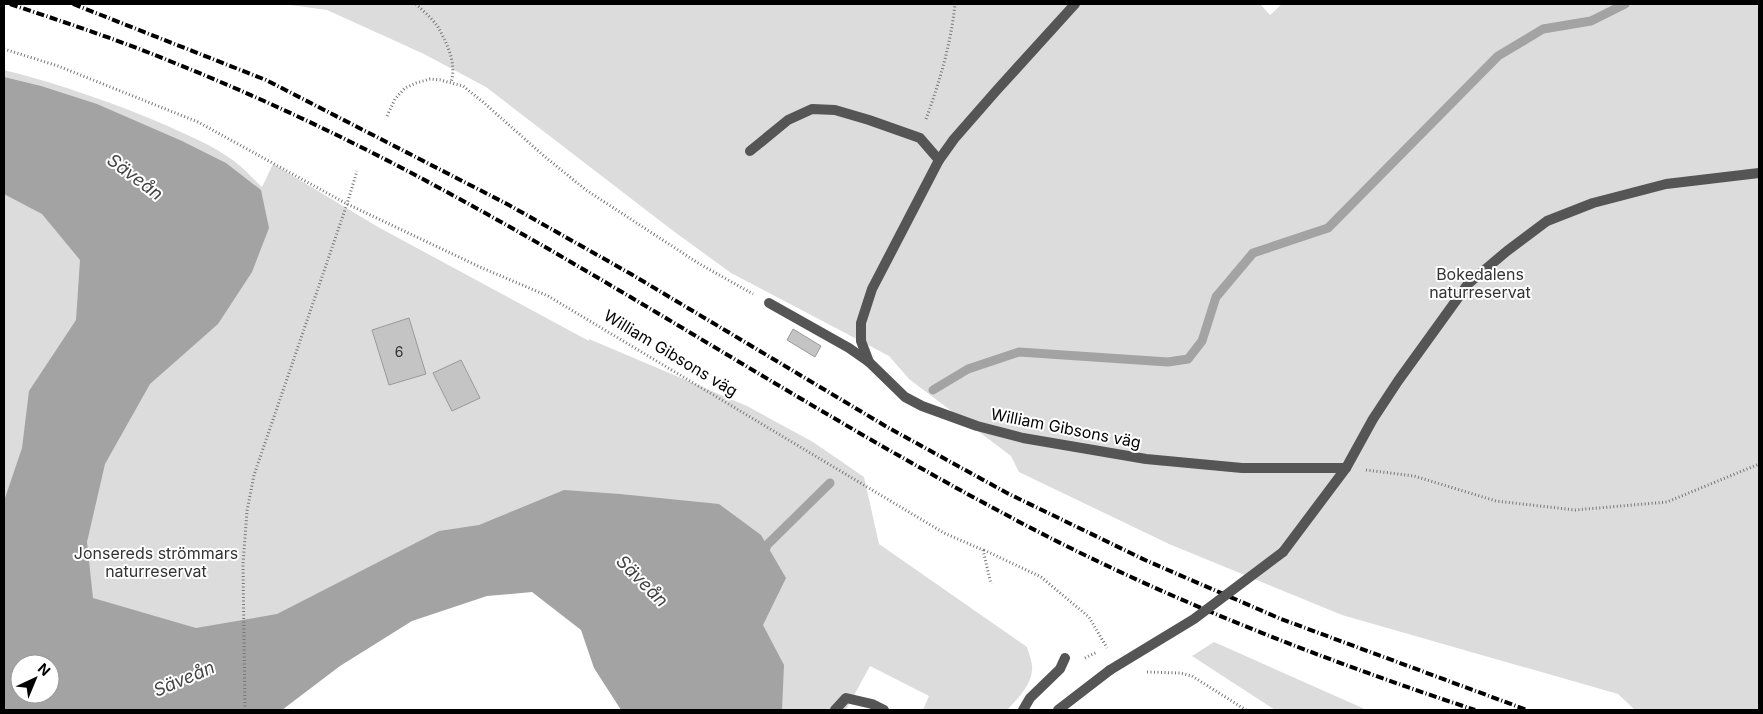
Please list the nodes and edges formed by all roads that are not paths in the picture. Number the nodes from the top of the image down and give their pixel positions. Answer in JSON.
{"nodes":[{"id":1,"x":1075,"y":4,"type":"edge"},
{"id":2,"x":750,"y":151,"type":"dead end"},
{"id":3,"x":939,"y":160,"type":"junction"},
{"id":4,"x":1759,"y":173,"type":"edge"},
{"id":5,"x":769,"y":303,"type":"road end"},
{"id":6,"x":869,"y":362,"type":"junction"},
{"id":7,"x":1346,"y":468,"type":"junction"},
{"id":8,"x":1065,"y":658,"type":"dead end"},
{"id":9,"x":835,"y":710,"type":"edge"},
{"id":10,"x":884,"y":710,"type":"edge"},
{"id":11,"x":1022,"y":710,"type":"edge"},
{"id":12,"x":1058,"y":710,"type":"edge"}],
"edges":[{"from":1,"to":3,"type":"street","name":"William Gibsons väg"},
{"from":2,"to":3,"type":"street"},
{"from":3,"to":6,"type":"street","name":"William Gibsons väg"},
{"from":4,"to":7,"type":"street"},
{"from":5,"to":6,"type":"street"},
{"from":6,"to":7,"type":"street","name":"William Gibsons väg"},
{"from":7,"to":12,"type":"street","bridge":true},
{"from":8,"to":11,"type":"street"},
{"from":9,"to":10,"type":"street"}]}
